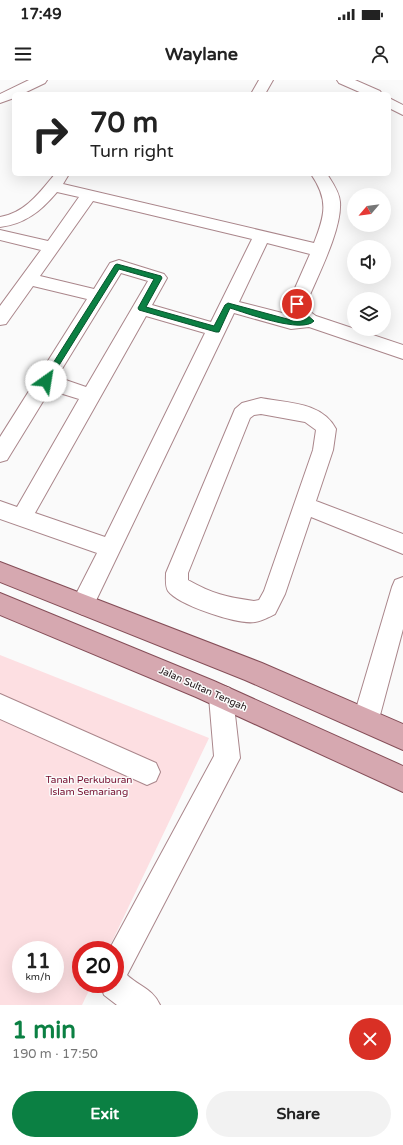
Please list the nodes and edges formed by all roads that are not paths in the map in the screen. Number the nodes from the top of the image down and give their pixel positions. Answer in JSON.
{"nodes":[{"id":1,"x":40,"y":80,"type":"edge"},
{"id":2,"x":266,"y":80,"type":"edge"},
{"id":3,"x":344,"y":80,"type":"edge"},
{"id":4,"x":15,"y":92,"type":"edge"},
{"id":5,"x":259,"y":92,"type":"edge"},
{"id":6,"x":371,"y":92,"type":"edge"},
{"id":7,"x":12,"y":93,"type":"edge"},
{"id":8,"x":0,"y":99,"type":"edge"},
{"id":9,"x":391,"y":103,"type":"edge"},
{"id":10,"x":403,"y":110,"type":"edge"},
{"id":11,"x":320,"y":176,"type":"edge"},
{"id":12,"x":57,"y":180,"type":"edge"},
{"id":13,"x":89,"y":195,"type":"junction"},
{"id":14,"x":0,"y":222,"type":"edge"},
{"id":15,"x":0,"y":235,"type":"edge"},
{"id":16,"x":262,"y":236,"type":"junction"},
{"id":17,"x":51,"y":247,"type":"junction"},
{"id":18,"x":318,"y":250,"type":"junction"},
{"id":19,"x":29,"y":279,"type":"junction"},
{"id":20,"x":98,"y":296,"type":"junction"},
{"id":21,"x":228,"y":305,"type":"junction"},
{"id":22,"x":142,"y":308,"type":"junction"},
{"id":23,"x":0,"y":319,"type":"edge"},
{"id":24,"x":310,"y":321,"type":"junction"},
{"id":25,"x":216,"y":330,"type":"junction"},
{"id":26,"x":403,"y":352,"type":"edge"},
{"id":27,"x":46,"y":381,"type":"junction"},
{"id":28,"x":91,"y":396,"type":"junction"},
{"id":29,"x":0,"y":454,"type":"edge"},
{"id":30,"x":304,"y":505,"type":"junction"},
{"id":31,"x":0,"y":510,"type":"edge"},
{"id":32,"x":22,"y":517,"type":"junction"},
{"id":33,"x":403,"y":544,"type":"edge"},
{"id":34,"x":110,"y":548,"type":"junction"},
{"id":35,"x":0,"y":572,"type":"edge"},
{"id":36,"x":403,"y":587,"type":"edge"},
{"id":37,"x":0,"y":604,"type":"edge"},
{"id":38,"x":83,"y":604,"type":"junction"},
{"id":39,"x":221,"y":697,"type":"junction"},
{"id":40,"x":0,"y":706,"type":"edge"},
{"id":41,"x":366,"y":720,"type":"junction"},
{"id":42,"x":403,"y":737,"type":"edge"},
{"id":43,"x":147,"y":772,"type":"dead end"},
{"id":44,"x":403,"y":780,"type":"edge"},
{"id":45,"x":124,"y":951,"type":"edge"},
{"id":46,"x":124,"y":992,"type":"edge"},
{"id":47,"x":145,"y":1005,"type":"edge"}],
"edges":[{"from":1,"to":4,"type":"street"},
{"from":2,"to":5,"type":"street"},
{"from":3,"to":6,"type":"street"},
{"from":7,"to":8,"type":"street"},
{"from":9,"to":10,"type":"street"},
{"from":11,"to":18,"type":"street"},
{"from":12,"to":13,"type":"street"},
{"from":12,"to":14,"type":"street"},
{"from":13,"to":16,"type":"street"},
{"from":13,"to":17,"type":"street"},
{"from":15,"to":17,"type":"street"},
{"from":16,"to":18,"type":"street"},
{"from":16,"to":21,"type":"street"},
{"from":17,"to":19,"type":"street"},
{"from":18,"to":24,"type":"street"},
{"from":19,"to":20,"type":"street"},
{"from":19,"to":23,"type":"street"},
{"from":20,"to":22,"type":"street"},
{"from":20,"to":27,"type":"street"},
{"from":21,"to":24,"type":"street"},
{"from":21,"to":25,"type":"street"},
{"from":22,"to":25,"type":"street"},
{"from":22,"to":28,"type":"street"},
{"from":24,"to":26,"type":"street"},
{"from":25,"to":34,"type":"street"},
{"from":27,"to":28,"type":"street"},
{"from":27,"to":29,"type":"street"},
{"from":28,"to":32,"type":"street"},
{"from":30,"to":30,"type":"street"},
{"from":30,"to":33,"type":"street"},
{"from":31,"to":32,"type":"street"},
{"from":32,"to":34,"type":"street"},
{"from":34,"to":38,"type":"street"},
{"from":35,"to":38,"type":"main road"},
{"from":36,"to":41,"type":"street"},
{"from":37,"to":39,"type":"main road","name":"Jalan Sultan Tengah"},
{"from":38,"to":41,"type":"main road"},
{"from":39,"to":44,"type":"main road","name":"Jalan Sultan Tengah"},
{"from":39,"to":45,"type":"street"},
{"from":40,"to":43,"type":"street"},
{"from":41,"to":42,"type":"main road"},
{"from":46,"to":47,"type":"street"}]}
